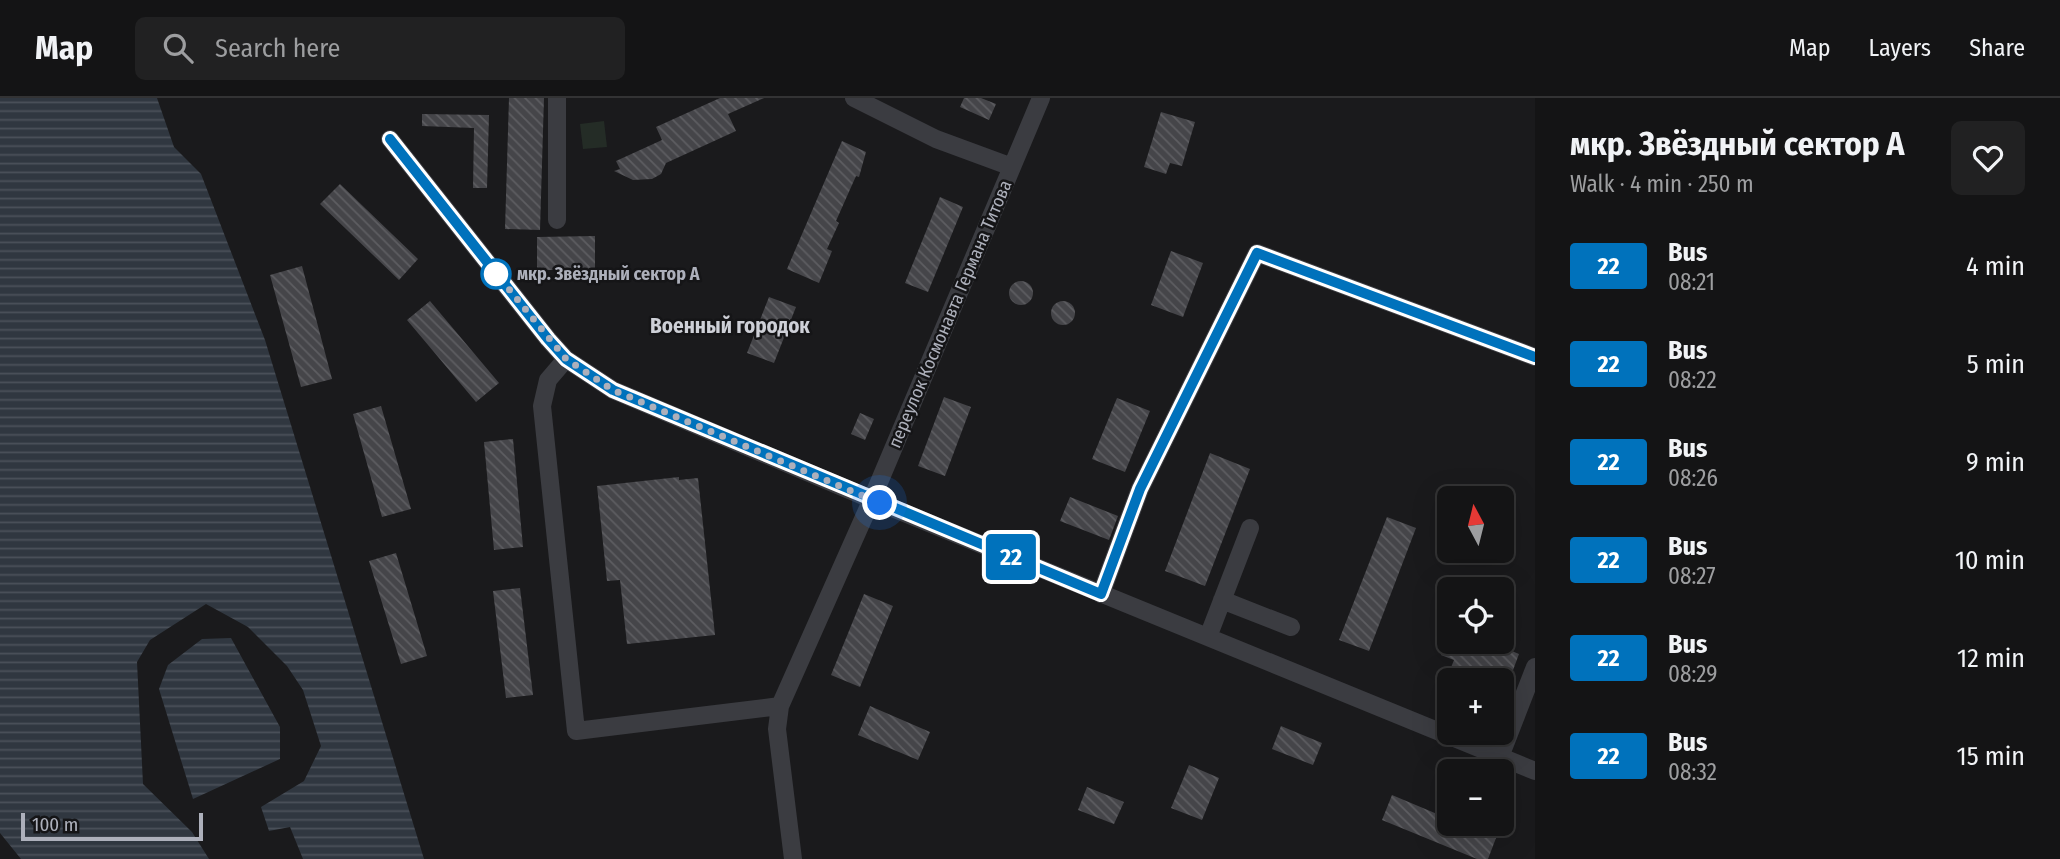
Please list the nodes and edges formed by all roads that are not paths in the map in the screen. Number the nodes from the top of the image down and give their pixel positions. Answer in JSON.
{"nodes":[{"id":1,"x":557,"y":98,"type":"edge"},
{"id":2,"x":854,"y":98,"type":"edge"},
{"id":3,"x":1041,"y":98,"type":"edge"},
{"id":4,"x":390,"y":139,"type":"dead end"},
{"id":5,"x":1012,"y":167,"type":"junction"},
{"id":6,"x":557,"y":220,"type":"dead end"},
{"id":7,"x":1535,"y":357,"type":"edge"},
{"id":8,"x":566,"y":359,"type":"junction"},
{"id":9,"x":872,"y":499,"type":"junction"},
{"id":10,"x":1250,"y":528,"type":"dead end"},
{"id":11,"x":1101,"y":594,"type":"junction"},
{"id":12,"x":1222,"y":600,"type":"junction"},
{"id":13,"x":1291,"y":627,"type":"dead end"},
{"id":14,"x":1208,"y":637,"type":"junction"},
{"id":15,"x":1535,"y":667,"type":"edge"},
{"id":16,"x":780,"y":706,"type":"junction"},
{"id":17,"x":1500,"y":757,"type":"junction"},
{"id":18,"x":1535,"y":771,"type":"edge"},
{"id":19,"x":793,"y":859,"type":"edge"}],
"edges":[{"from":1,"to":6,"type":"street"},
{"from":2,"to":5,"type":"street"},
{"from":3,"to":5,"type":"street","name":"переулок Космонавта Германа Титова"},
{"from":4,"to":8,"type":"street"},
{"from":5,"to":9,"type":"street","name":"переулок Космонавта Германа Титова"},
{"from":7,"to":11,"type":"street"},
{"from":8,"to":9,"type":"street"},
{"from":8,"to":16,"type":"street"},
{"from":9,"to":11,"type":"street"},
{"from":9,"to":16,"type":"street","name":"переулок Космонавта Германа Титова"},
{"from":10,"to":12,"type":"street"},
{"from":11,"to":14,"type":"street"},
{"from":12,"to":13,"type":"street"},
{"from":12,"to":14,"type":"street"},
{"from":14,"to":17,"type":"street"},
{"from":15,"to":17,"type":"street"},
{"from":16,"to":19,"type":"street"},
{"from":17,"to":18,"type":"street"}]}
